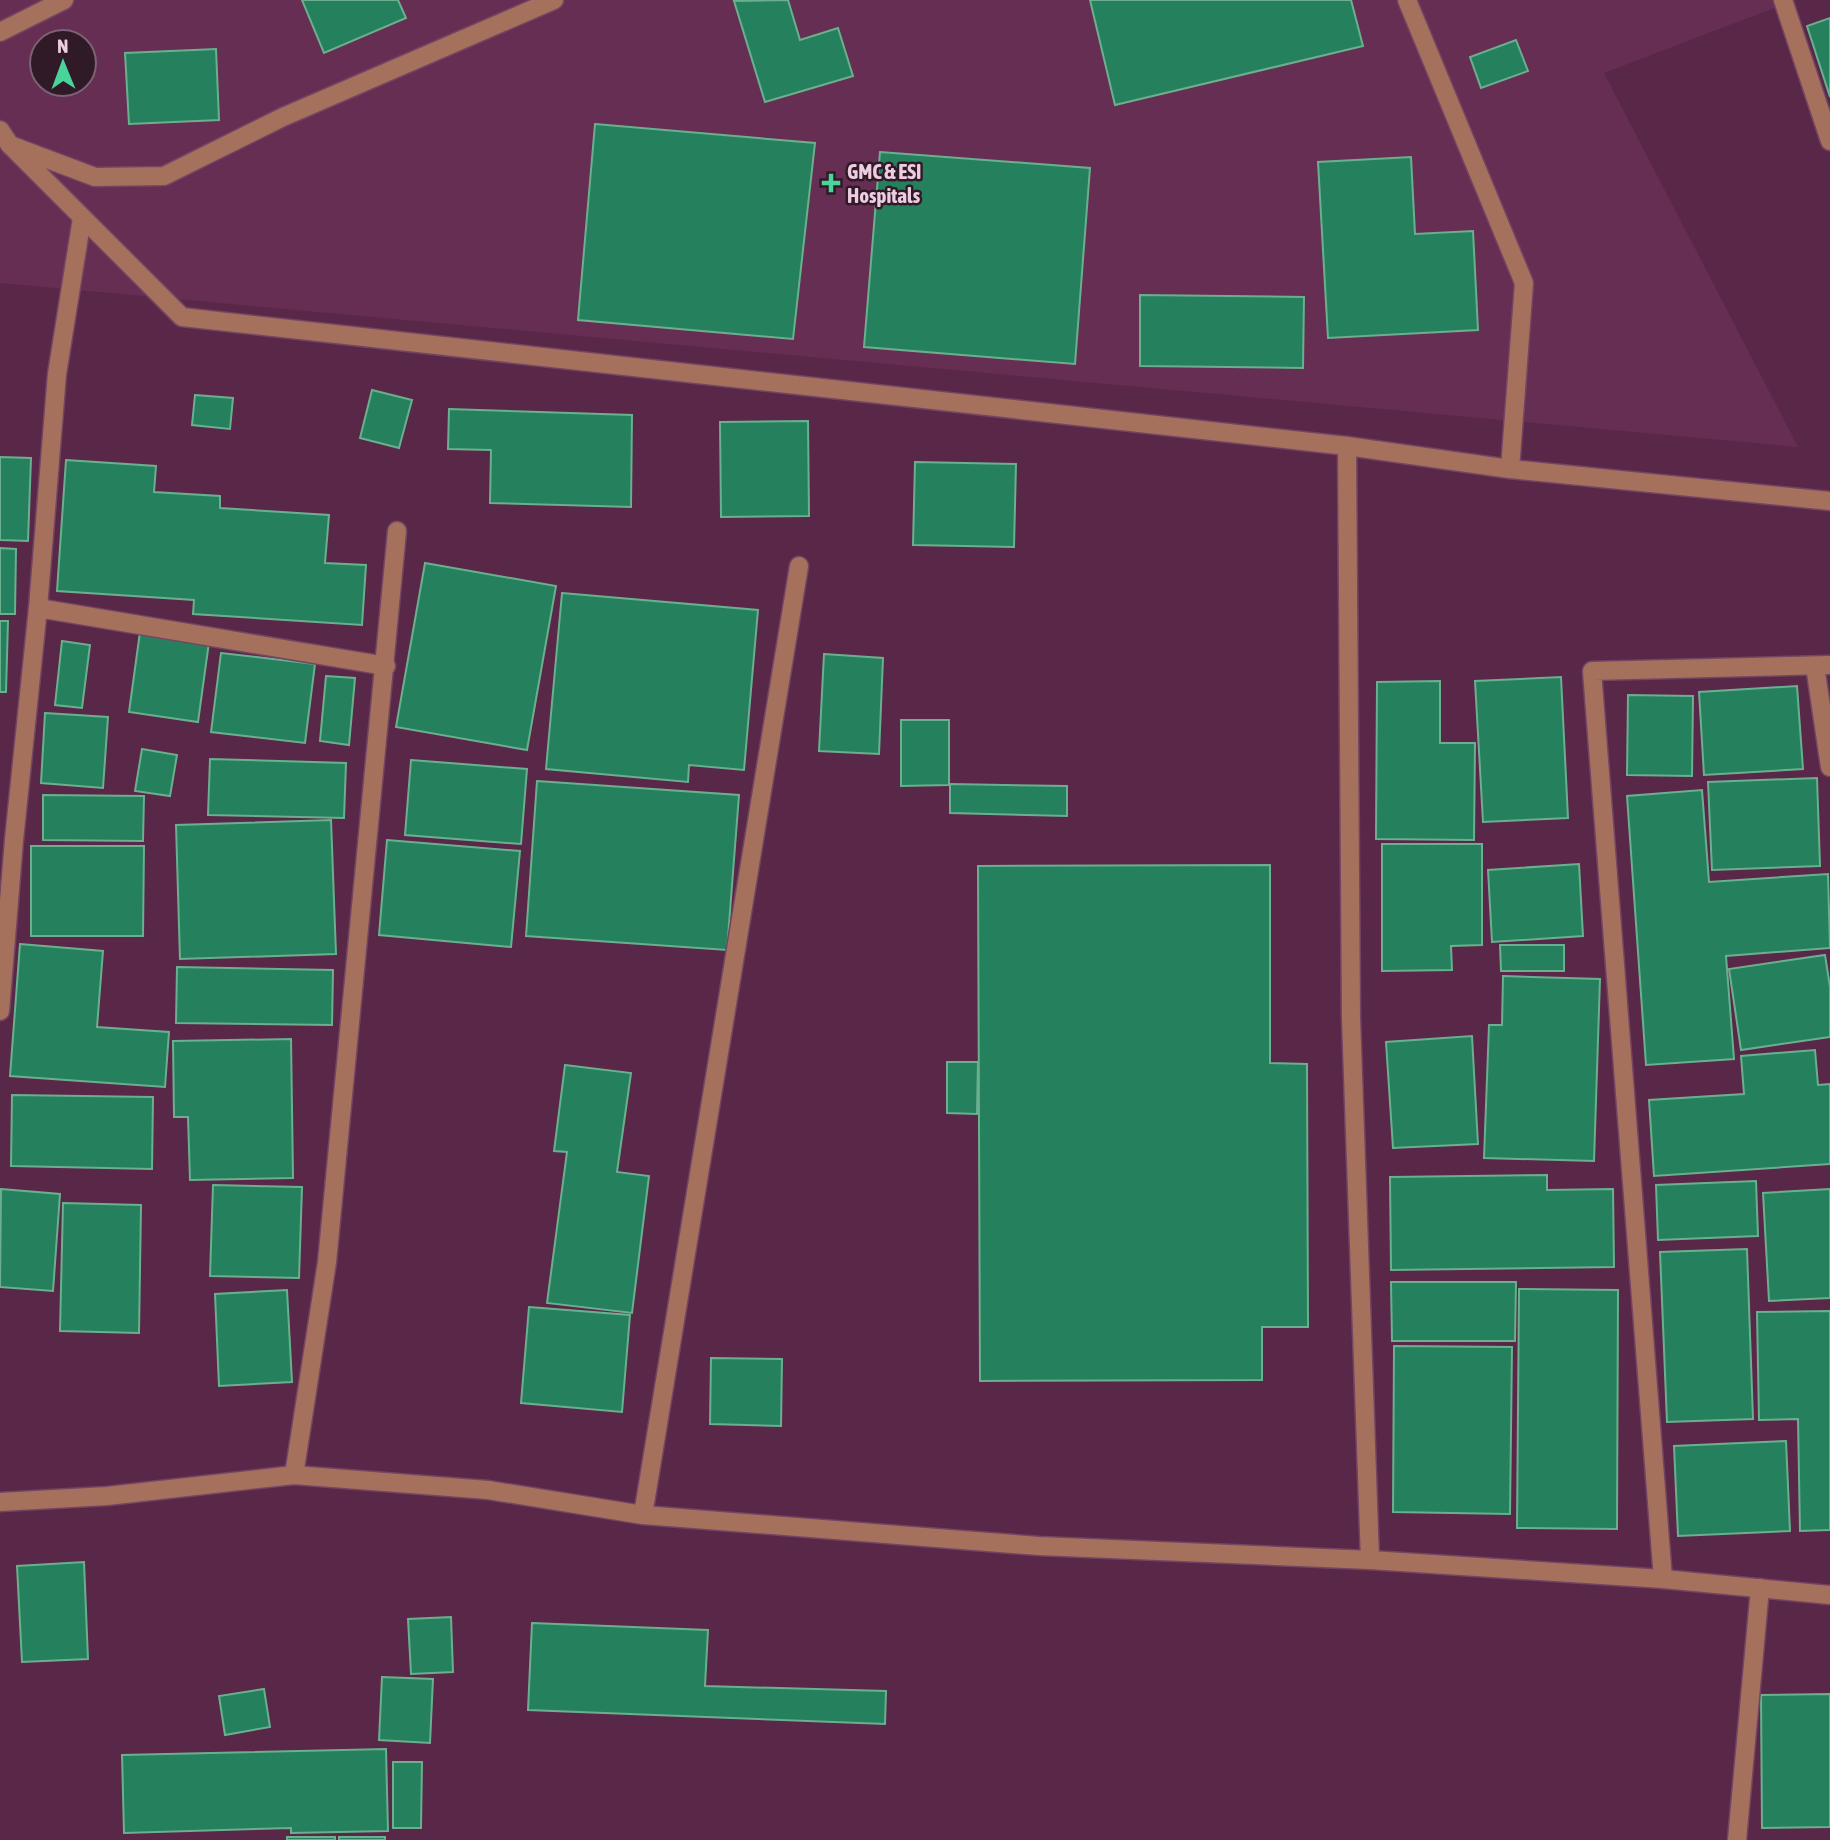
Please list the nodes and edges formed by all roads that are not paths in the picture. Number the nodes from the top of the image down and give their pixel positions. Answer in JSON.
{"nodes":[{"id":1,"x":64,"y":0,"type":"edge"},
{"id":2,"x":554,"y":0,"type":"edge"},
{"id":3,"x":1407,"y":0,"type":"edge"},
{"id":4,"x":1783,"y":0,"type":"edge"},
{"id":5,"x":0,"y":32,"type":"edge"},
{"id":6,"x":0,"y":130,"type":"edge"},
{"id":7,"x":1830,"y":141,"type":"edge"},
{"id":8,"x":10,"y":145,"type":"junction"},
{"id":9,"x":82,"y":218,"type":"junction"},
{"id":10,"x":1346,"y":446,"type":"junction"},
{"id":11,"x":1510,"y":469,"type":"junction"},
{"id":12,"x":1830,"y":501,"type":"edge"},
{"id":13,"x":397,"y":531,"type":"dead end"},
{"id":14,"x":799,"y":566,"type":"dead end"},
{"id":15,"x":38,"y":608,"type":"junction"},
{"id":16,"x":386,"y":666,"type":"junction"},
{"id":17,"x":1822,"y":666,"type":"edge"},
{"id":18,"x":1830,"y":767,"type":"edge"},
{"id":19,"x":0,"y":1011,"type":"edge"},
{"id":20,"x":294,"y":1475,"type":"junction"},
{"id":21,"x":0,"y":1502,"type":"edge"},
{"id":22,"x":643,"y":1515,"type":"junction"},
{"id":23,"x":1370,"y":1560,"type":"junction"},
{"id":24,"x":1662,"y":1579,"type":"junction"},
{"id":25,"x":1760,"y":1588,"type":"junction"},
{"id":26,"x":1830,"y":1594,"type":"edge"},
{"id":27,"x":1737,"y":1840,"type":"edge"}],
"edges":[{"from":1,"to":5,"type":"street"},
{"from":2,"to":8,"type":"street"},
{"from":3,"to":11,"type":"street"},
{"from":4,"to":7,"type":"street"},
{"from":6,"to":8,"type":"street"},
{"from":8,"to":9,"type":"street"},
{"from":9,"to":10,"type":"street"},
{"from":9,"to":15,"type":"street"},
{"from":10,"to":11,"type":"street"},
{"from":10,"to":23,"type":"street"},
{"from":11,"to":12,"type":"street"},
{"from":13,"to":16,"type":"street"},
{"from":14,"to":22,"type":"street"},
{"from":15,"to":16,"type":"street"},
{"from":15,"to":19,"type":"street"},
{"from":16,"to":20,"type":"street"},
{"from":17,"to":18,"type":"street"},
{"from":17,"to":24,"type":"street"},
{"from":20,"to":21,"type":"street"},
{"from":20,"to":22,"type":"street"},
{"from":22,"to":23,"type":"street"},
{"from":23,"to":24,"type":"street"},
{"from":24,"to":25,"type":"street"},
{"from":25,"to":26,"type":"street"},
{"from":25,"to":27,"type":"street"}]}
